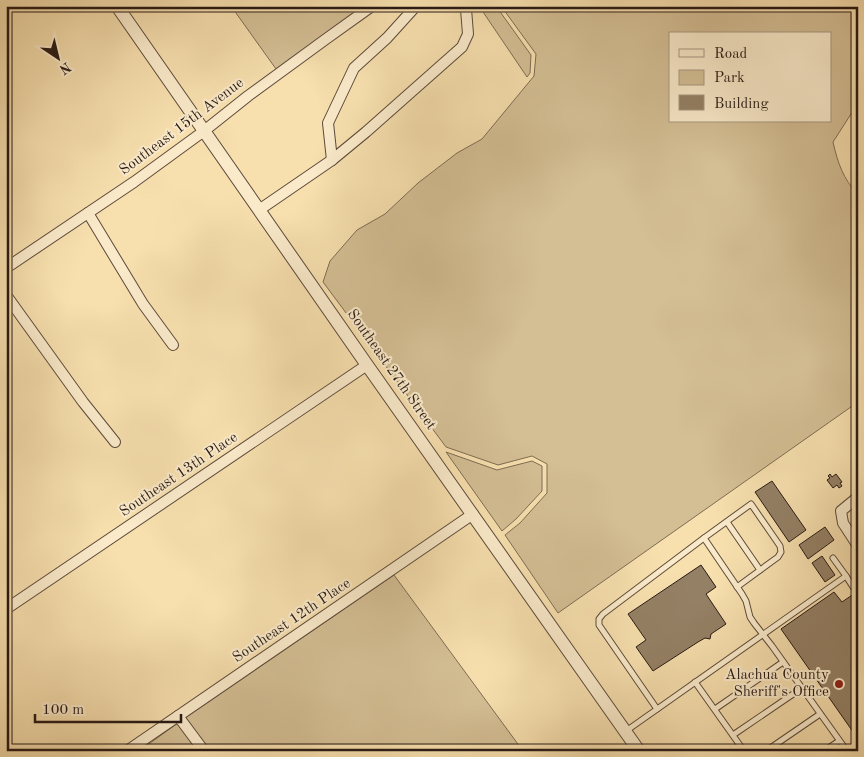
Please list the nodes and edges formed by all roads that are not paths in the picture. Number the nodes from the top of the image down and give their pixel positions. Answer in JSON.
{"nodes":[{"id":1,"x":117,"y":6,"type":"edge"},
{"id":2,"x":372,"y":6,"type":"edge"},
{"id":3,"x":416,"y":6,"type":"edge"},
{"id":4,"x":464,"y":6,"type":"edge"},
{"id":5,"x":204,"y":132,"type":"junction"},
{"id":6,"x":332,"y":160,"type":"junction"},
{"id":7,"x":259,"y":210,"type":"junction"},
{"id":8,"x":88,"y":213,"type":"junction"},
{"id":9,"x":6,"y":268,"type":"edge"},
{"id":10,"x":6,"y":295,"type":"edge"},
{"id":11,"x":173,"y":345,"type":"dead end"},
{"id":12,"x":367,"y":365,"type":"junction"},
{"id":13,"x":115,"y":442,"type":"dead end"},
{"id":14,"x":858,"y":497,"type":"edge"},
{"id":15,"x":473,"y":514,"type":"junction"},
{"id":16,"x":726,"y":522,"type":"junction"},
{"id":17,"x":704,"y":538,"type":"junction"},
{"id":18,"x":858,"y":546,"type":"edge"},
{"id":19,"x":833,"y":558,"type":"dead end"},
{"id":20,"x":760,"y":570,"type":"junction"},
{"id":21,"x":846,"y":576,"type":"junction"},
{"id":22,"x":858,"y":583,"type":"edge"},
{"id":23,"x":737,"y":587,"type":"junction"},
{"id":24,"x":6,"y":609,"type":"edge"},
{"id":25,"x":763,"y":635,"type":"junction"},
{"id":26,"x":783,"y":662,"type":"junction"},
{"id":27,"x":695,"y":682,"type":"junction"},
{"id":28,"x":802,"y":688,"type":"junction"},
{"id":29,"x":657,"y":709,"type":"junction"},
{"id":30,"x":715,"y":709,"type":"junction"},
{"id":31,"x":820,"y":714,"type":"junction"},
{"id":32,"x":178,"y":716,"type":"junction"},
{"id":33,"x":625,"y":731,"type":"junction"},
{"id":34,"x":733,"y":735,"type":"junction"},
{"id":35,"x":839,"y":740,"type":"junction"},
{"id":36,"x":127,"y":751,"type":"edge"},
{"id":37,"x":204,"y":751,"type":"edge"},
{"id":38,"x":639,"y":751,"type":"edge"},
{"id":39,"x":744,"y":751,"type":"edge"},
{"id":40,"x":766,"y":751,"type":"edge"},
{"id":41,"x":824,"y":751,"type":"edge"},
{"id":42,"x":847,"y":751,"type":"edge"}],
"edges":[{"from":1,"to":5,"type":"street","name":"Southeast 27th Street"},
{"from":2,"to":5,"type":"street","name":"Southeast 15th Avenue"},
{"from":3,"to":6,"type":"street"},
{"from":4,"to":6,"type":"street"},
{"from":5,"to":7,"type":"street","name":"Southeast 27th Street"},
{"from":5,"to":8,"type":"street","name":"Southeast 15th Avenue"},
{"from":6,"to":7,"type":"street"},
{"from":7,"to":12,"type":"street","name":"Southeast 27th Street"},
{"from":8,"to":9,"type":"street","name":"Southeast 15th Avenue"},
{"from":8,"to":11,"type":"street"},
{"from":10,"to":13,"type":"street"},
{"from":12,"to":15,"type":"street","name":"Southeast 27th Street"},
{"from":12,"to":24,"type":"street","name":"Southeast 13th Place"},
{"from":14,"to":18,"type":"street"},
{"from":15,"to":32,"type":"street","name":"Southeast 12th Place"},
{"from":15,"to":33,"type":"street","name":"Southeast 27th Street"},
{"from":16,"to":17,"type":"lane"},
{"from":16,"to":20,"type":"lane"},
{"from":16,"to":20,"type":"lane"},
{"from":17,"to":23,"type":"lane"},
{"from":17,"to":29,"type":"lane"},
{"from":19,"to":21,"type":"lane"},
{"from":20,"to":23,"type":"lane"},
{"from":21,"to":22,"type":"lane"},
{"from":21,"to":25,"type":"lane"},
{"from":23,"to":25,"type":"lane"},
{"from":25,"to":26,"type":"lane"},
{"from":25,"to":27,"type":"lane"},
{"from":26,"to":28,"type":"lane"},
{"from":26,"to":30,"type":"lane"},
{"from":27,"to":29,"type":"lane"},
{"from":27,"to":30,"type":"lane"},
{"from":28,"to":31,"type":"lane"},
{"from":28,"to":34,"type":"lane"},
{"from":29,"to":33,"type":"lane"},
{"from":30,"to":34,"type":"lane"},
{"from":31,"to":35,"type":"lane"},
{"from":31,"to":40,"type":"lane"},
{"from":32,"to":36,"type":"street","name":"Southeast 12th Place"},
{"from":32,"to":37,"type":"street"},
{"from":33,"to":38,"type":"street","name":"Southeast 27th Street"},
{"from":34,"to":39,"type":"lane"},
{"from":35,"to":41,"type":"lane"},
{"from":35,"to":42,"type":"lane"}]}
